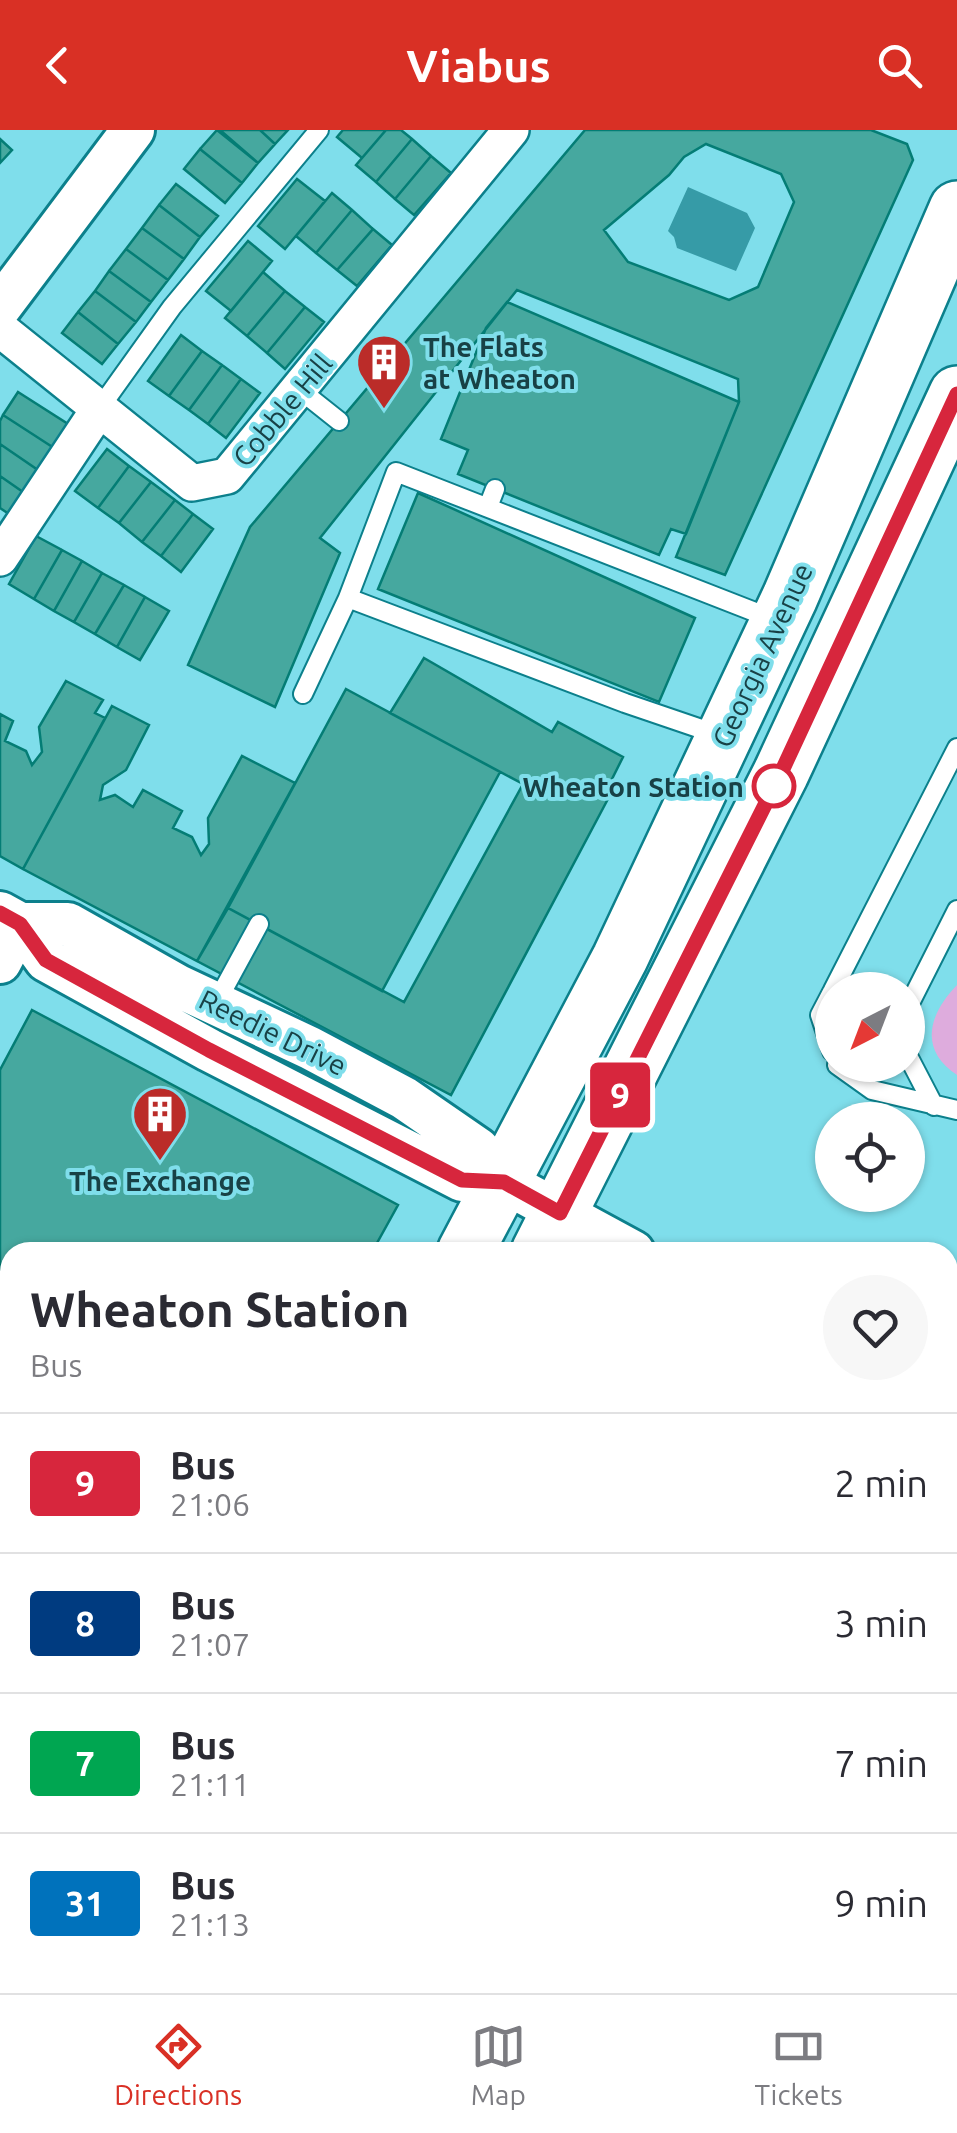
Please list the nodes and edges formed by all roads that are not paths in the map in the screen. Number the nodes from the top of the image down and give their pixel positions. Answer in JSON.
{"nodes":[{"id":1,"x":133,"y":130,"type":"edge"},
{"id":2,"x":319,"y":130,"type":"edge"},
{"id":3,"x":511,"y":130,"type":"edge"},
{"id":4,"x":957,"y":209,"type":"edge"},
{"id":5,"x":0,"y":307,"type":"edge"},
{"id":6,"x":0,"y":329,"type":"edge"},
{"id":7,"x":300,"y":390,"type":"junction"},
{"id":8,"x":957,"y":394,"type":"edge"},
{"id":9,"x":99,"y":408,"type":"junction"},
{"id":10,"x":339,"y":421,"type":"dead end"},
{"id":11,"x":495,"y":488,"type":"dead end"},
{"id":12,"x":488,"y":508,"type":"junction"},
{"id":13,"x":0,"y":558,"type":"edge"},
{"id":14,"x":348,"y":598,"type":"junction"},
{"id":15,"x":778,"y":621,"type":"junction"},
{"id":16,"x":303,"y":694,"type":"dead end"},
{"id":17,"x":724,"y":737,"type":"junction"},
{"id":18,"x":957,"y":748,"type":"edge"},
{"id":19,"x":957,"y":775,"type":"edge"},
{"id":20,"x":939,"y":788,"type":"junction"},
{"id":21,"x":957,"y":910,"type":"edge"},
{"id":22,"x":10,"y":918,"type":"edge"},
{"id":23,"x":259,"y":924,"type":"dead end"},
{"id":24,"x":0,"y":962,"type":"edge"},
{"id":25,"x":843,"y":972,"type":"edge"},
{"id":26,"x":925,"y":973,"type":"edge"},
{"id":27,"x":216,"y":1003,"type":"junction"},
{"id":28,"x":861,"y":1082,"type":"edge"},
{"id":29,"x":922,"y":1082,"type":"edge"},
{"id":30,"x":934,"y":1106,"type":"junction"},
{"id":31,"x":957,"y":1110,"type":"edge"},
{"id":32,"x":504,"y":1182,"type":"junction"},
{"id":33,"x":549,"y":1233,"type":"edge"},
{"id":34,"x":471,"y":1242,"type":"edge"},
{"id":35,"x":589,"y":1242,"type":"edge"}],
"edges":[{"from":1,"to":5,"type":"street"},
{"from":2,"to":9,"type":"lane"},
{"from":3,"to":7,"type":"street","name":"Cobble Hill"},
{"from":4,"to":15,"type":"main road","name":"Georgia Avenue"},
{"from":6,"to":9,"type":"street","name":"Cobble Hill"},
{"from":7,"to":9,"type":"street","name":"Cobble Hill"},
{"from":7,"to":10,"type":"lane"},
{"from":8,"to":33,"type":"main road"},
{"from":9,"to":13,"type":"street"},
{"from":11,"to":12,"type":"lane"},
{"from":12,"to":14,"type":"lane"},
{"from":12,"to":15,"type":"lane"},
{"from":14,"to":16,"type":"lane"},
{"from":14,"to":17,"type":"lane"},
{"from":15,"to":17,"type":"main road","name":"Georgia Avenue"},
{"from":17,"to":32,"type":"main road","name":"Georgia Avenue"},
{"from":18,"to":20,"type":"lane"},
{"from":19,"to":20,"type":"lane"},
{"from":20,"to":25,"type":"lane"},
{"from":21,"to":26,"type":"lane"},
{"from":22,"to":24,"type":"street"},
{"from":22,"to":27,"type":"street","name":"Reedie Drive"},
{"from":22,"to":32,"type":"street","name":"Reedie Drive"},
{"from":23,"to":27,"type":"lane"},
{"from":27,"to":32,"type":"street","name":"Reedie Drive"},
{"from":28,"to":30,"type":"lane"},
{"from":29,"to":30,"type":"lane"},
{"from":30,"to":31,"type":"lane"},
{"from":32,"to":33,"type":"street","name":"Reedie Drive"},
{"from":32,"to":34,"type":"main road","name":"Georgia Avenue"},
{"from":33,"to":35,"type":"street","name":"Reedie Drive"}]}
